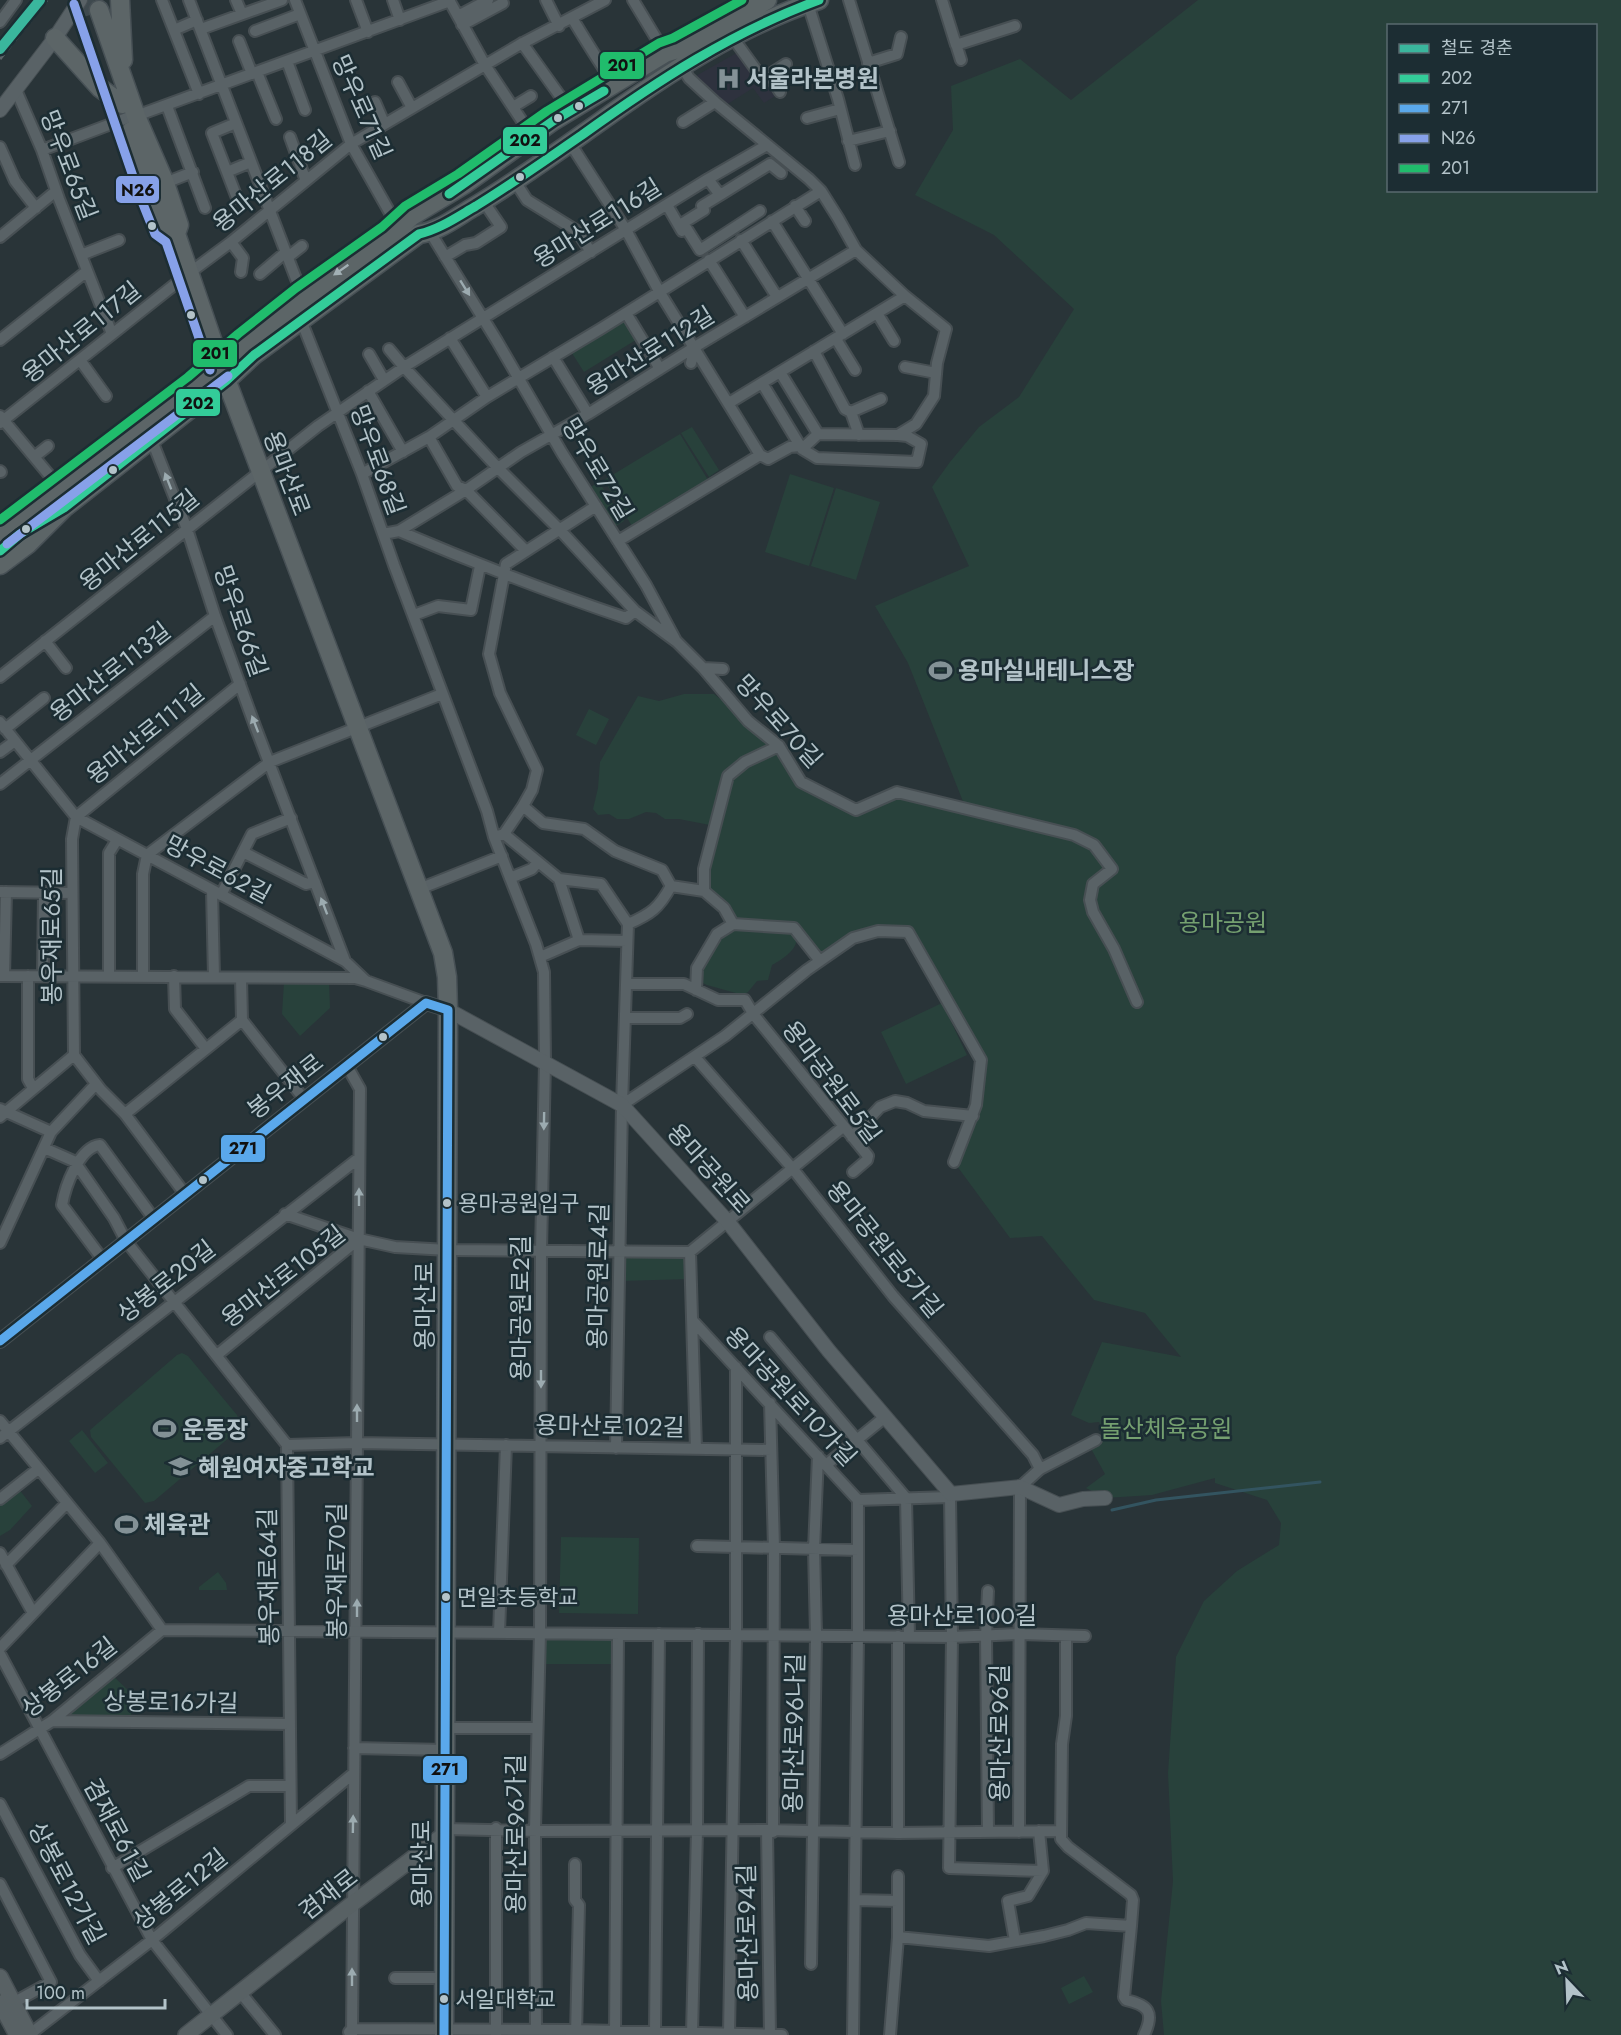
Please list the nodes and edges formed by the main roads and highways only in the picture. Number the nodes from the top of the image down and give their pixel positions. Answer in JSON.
{"nodes":[{"id":1,"x":120,"y":0,"type":"edge"},
{"id":2,"x":767,"y":0,"type":"edge"},
{"id":3,"x":816,"y":1,"type":"edge"},
{"id":4,"x":738,"y":7,"type":"edge"},
{"id":5,"x":90,"y":8,"type":"tunnel mouth"},
{"id":6,"x":56,"y":38,"type":"road end"},
{"id":7,"x":128,"y":107,"type":"junction"},
{"id":8,"x":425,"y":207,"type":"junction"},
{"id":9,"x":430,"y":232,"type":"junction"},
{"id":10,"x":176,"y":234,"type":"junction"},
{"id":11,"x":223,"y":373,"type":"junction"},
{"id":12,"x":0,"y":535,"type":"edge"},
{"id":13,"x":0,"y":565,"type":"edge"},
{"id":14,"x":445,"y":1832,"type":"junction"},
{"id":15,"x":0,"y":1977,"type":"edge"},
{"id":16,"x":7,"y":2003,"type":"edge"},
{"id":17,"x":444,"y":2033,"type":"edge"},
{"id":18,"x":26,"y":2035,"type":"edge"},
{"id":19,"x":186,"y":2035,"type":"edge"}],
"edges":[{"from":1,"to":7,"type":"main road"},
{"from":2,"to":4,"type":"main road"},
{"from":3,"to":9,"type":"main road"},
{"from":4,"to":8,"type":"main road"},
{"from":5,"to":7,"type":"main road","name":"용마산로"},
{"from":6,"to":7,"type":"main road"},
{"from":7,"to":10,"type":"main road","name":"용마산로"},
{"from":7,"to":10,"type":"main road","name":"용마산로"},
{"from":8,"to":9,"type":"main road"},
{"from":8,"to":11,"type":"main road","one_way":true},
{"from":9,"to":11,"type":"main road"},
{"from":10,"to":11,"type":"main road","name":"용마산로"},
{"from":11,"to":12,"type":"main road"},
{"from":11,"to":13,"type":"main road"},
{"from":11,"to":14,"type":"main road","name":"용마산로"},
{"from":14,"to":17,"type":"main road","name":"용마산로"},
{"from":14,"to":19,"type":"main road","name":"겸재로"},
{"from":15,"to":16,"type":"main road"},
{"from":16,"to":18,"type":"main road"}]}
